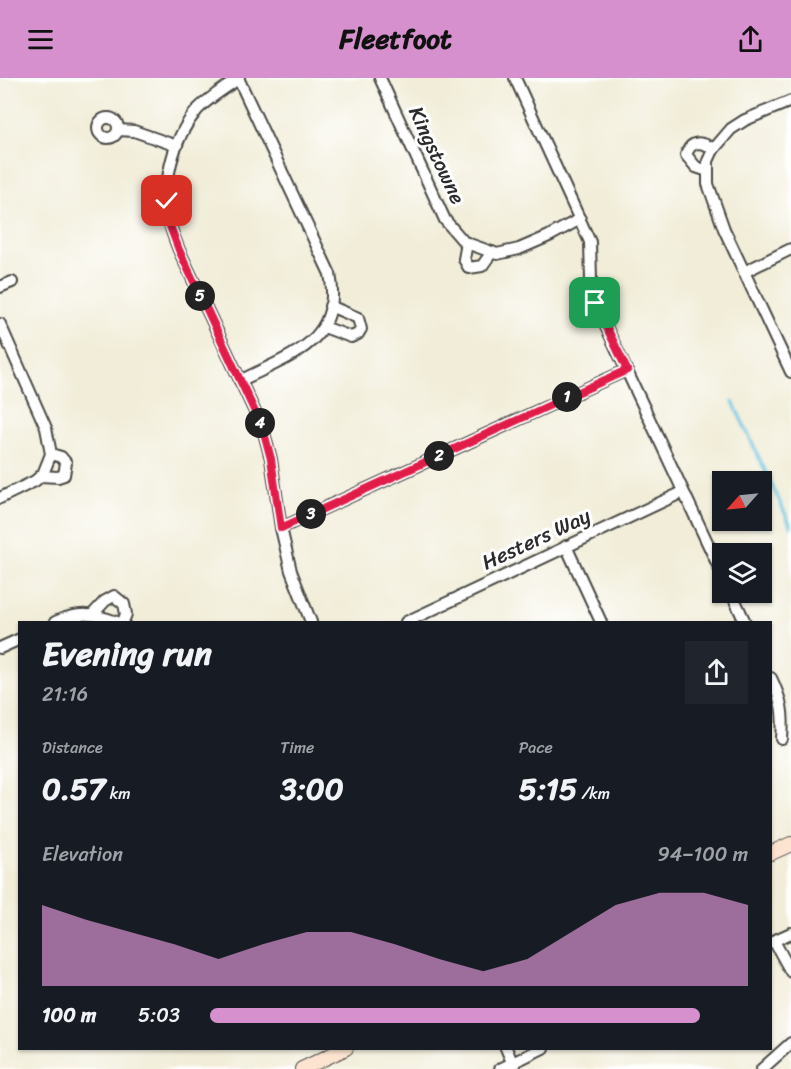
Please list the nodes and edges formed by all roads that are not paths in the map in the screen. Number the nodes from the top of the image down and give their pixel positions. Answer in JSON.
{"nodes":[{"id":1,"x":239,"y":78,"type":"edge"},
{"id":2,"x":380,"y":78,"type":"edge"},
{"id":3,"x":514,"y":78,"type":"edge"},
{"id":4,"x":791,"y":101,"type":"edge"},
{"id":5,"x":118,"y":130,"type":"dead end"},
{"id":6,"x":177,"y":146,"type":"junction"},
{"id":7,"x":714,"y":149,"type":"junction"},
{"id":8,"x":708,"y":171,"type":"junction"},
{"id":9,"x":580,"y":219,"type":"junction"},
{"id":10,"x":467,"y":243,"type":"junction"},
{"id":11,"x":791,"y":249,"type":"edge"},
{"id":12,"x":492,"y":252,"type":"junction"},
{"id":13,"x":744,"y":272,"type":"junction"},
{"id":14,"x":12,"y":282,"type":"dead end"},
{"id":15,"x":0,"y":287,"type":"edge"},
{"id":16,"x":330,"y":306,"type":"junction"},
{"id":17,"x":0,"y":324,"type":"edge"},
{"id":18,"x":324,"y":327,"type":"junction"},
{"id":19,"x":627,"y":370,"type":"junction"},
{"id":20,"x":791,"y":372,"type":"edge"},
{"id":21,"x":240,"y":381,"type":"junction"},
{"id":22,"x":51,"y":454,"type":"junction"},
{"id":23,"x":41,"y":476,"type":"junction"},
{"id":24,"x":683,"y":492,"type":"junction"},
{"id":25,"x":0,"y":498,"type":"edge"},
{"id":26,"x":281,"y":528,"type":"junction"},
{"id":27,"x":567,"y":546,"type":"junction"},
{"id":28,"x":712,"y":553,"type":"edge"},
{"id":29,"x":736,"y":603,"type":"edge"},
{"id":30,"x":92,"y":615,"type":"junction"},
{"id":31,"x":58,"y":621,"type":"edge"},
{"id":32,"x":115,"y":621,"type":"edge"},
{"id":33,"x":123,"y":621,"type":"edge"},
{"id":34,"x":311,"y":621,"type":"edge"},
{"id":35,"x":408,"y":621,"type":"edge"},
{"id":36,"x":602,"y":621,"type":"edge"},
{"id":37,"x":745,"y":621,"type":"edge"},
{"id":38,"x":18,"y":640,"type":"edge"},
{"id":39,"x":0,"y":648,"type":"edge"},
{"id":40,"x":772,"y":680,"type":"edge"},
{"id":41,"x":782,"y":739,"type":"dead end"},
{"id":42,"x":791,"y":844,"type":"edge"},
{"id":43,"x":772,"y":853,"type":"edge"},
{"id":44,"x":791,"y":933,"type":"edge"},
{"id":45,"x":772,"y":941,"type":"edge"},
{"id":46,"x":791,"y":972,"type":"edge"},
{"id":47,"x":791,"y":1043,"type":"edge"},
{"id":48,"x":342,"y":1050,"type":"edge"},
{"id":49,"x":507,"y":1050,"type":"edge"},
{"id":50,"x":540,"y":1050,"type":"edge"},
{"id":51,"x":514,"y":1066,"type":"edge"},
{"id":52,"x":302,"y":1069,"type":"edge"},
{"id":53,"x":500,"y":1069,"type":"edge"},
{"id":54,"x":762,"y":1069,"type":"edge"}],
"edges":[{"from":1,"to":6,"type":"street"},
{"from":1,"to":16,"type":"street"},
{"from":2,"to":10,"type":"street","name":"Kingstowne"},
{"from":3,"to":9,"type":"street"},
{"from":4,"to":7,"type":"street"},
{"from":5,"to":6,"type":"street"},
{"from":6,"to":21,"type":"street"},
{"from":7,"to":8,"type":"street"},
{"from":7,"to":8,"type":"street"},
{"from":8,"to":13,"type":"street"},
{"from":9,"to":12,"type":"street","name":"Kingstowne"},
{"from":9,"to":19,"type":"street"},
{"from":10,"to":12,"type":"street","name":"Kingstowne"},
{"from":10,"to":12,"type":"street","name":"Kingstowne"},
{"from":11,"to":13,"type":"street"},
{"from":13,"to":20,"type":"street"},
{"from":14,"to":15,"type":"street"},
{"from":16,"to":18,"type":"street"},
{"from":16,"to":18,"type":"street"},
{"from":17,"to":22,"type":"street"},
{"from":18,"to":21,"type":"street"},
{"from":19,"to":24,"type":"street"},
{"from":19,"to":26,"type":"street"},
{"from":21,"to":26,"type":"street"},
{"from":22,"to":23,"type":"street"},
{"from":22,"to":23,"type":"street"},
{"from":23,"to":25,"type":"street"},
{"from":24,"to":27,"type":"street","name":"Hesters Way"},
{"from":24,"to":28,"type":"street"},
{"from":26,"to":34,"type":"street"},
{"from":27,"to":35,"type":"street","name":"Hesters Way"},
{"from":27,"to":36,"type":"street"},
{"from":29,"to":37,"type":"street"},
{"from":30,"to":31,"type":"street"},
{"from":30,"to":32,"type":"street"},
{"from":30,"to":33,"type":"street"},
{"from":38,"to":39,"type":"street"},
{"from":40,"to":41,"type":"street"},
{"from":42,"to":43,"type":"main road"},
{"from":44,"to":45,"type":"street"},
{"from":45,"to":46,"type":"street"},
{"from":47,"to":54,"type":"street"},
{"from":48,"to":52,"type":"main road"},
{"from":49,"to":51,"type":"street"},
{"from":50,"to":51,"type":"street"},
{"from":51,"to":53,"type":"street"}]}
